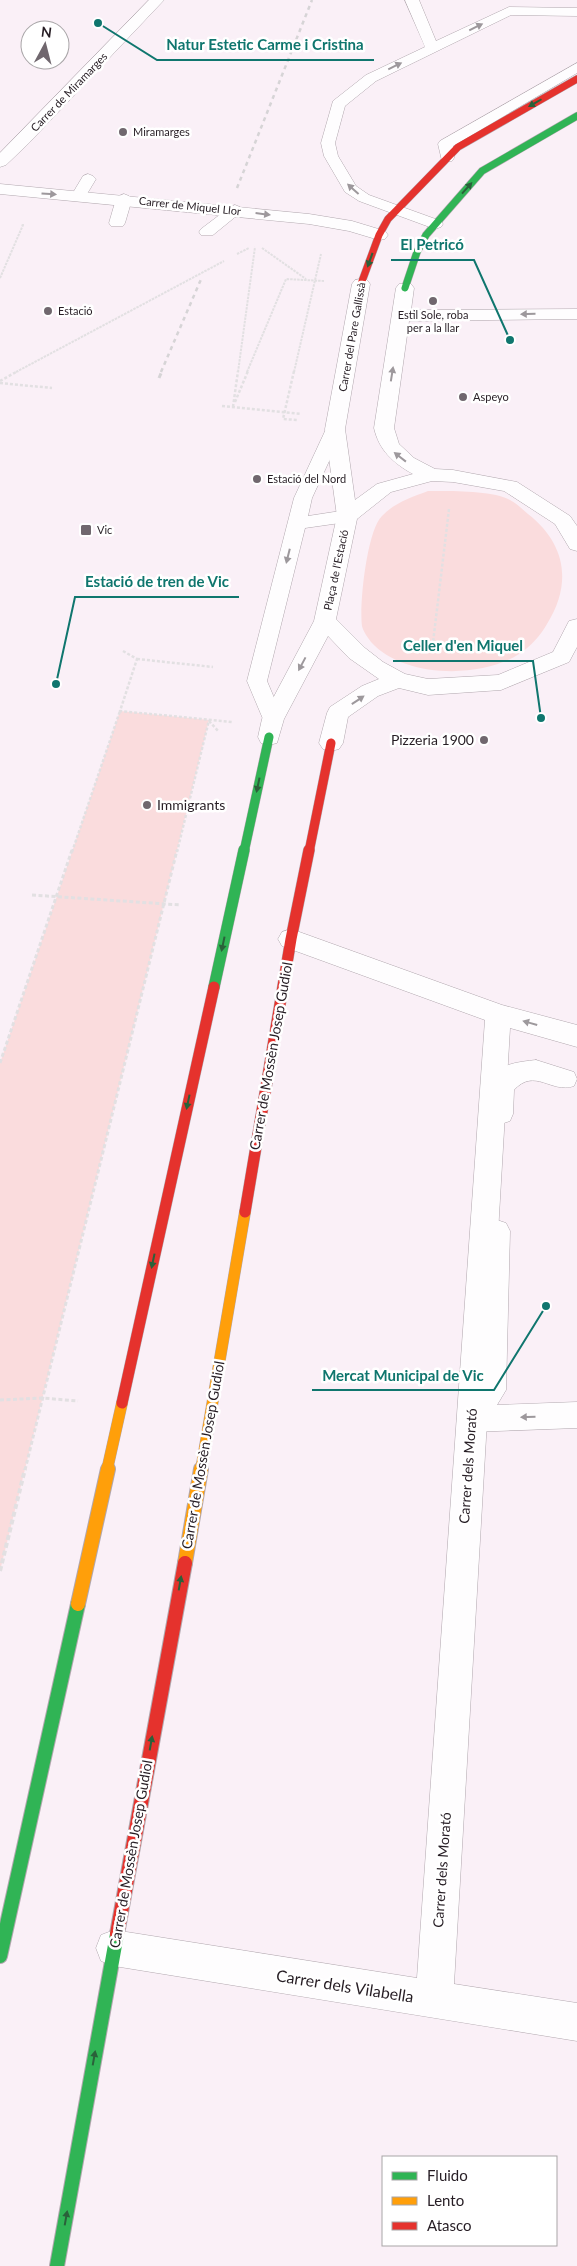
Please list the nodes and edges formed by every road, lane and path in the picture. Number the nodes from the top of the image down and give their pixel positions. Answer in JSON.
{"nodes":[{"id":1,"x":157,"y":0,"type":"edge"},
{"id":2,"x":412,"y":0,"type":"edge"},
{"id":3,"x":577,"y":12,"type":"edge"},
{"id":4,"x":432,"y":48,"type":"junction"},
{"id":5,"x":577,"y":67,"type":"edge"},
{"id":6,"x":577,"y":79,"type":"edge"},
{"id":7,"x":577,"y":116,"type":"edge"},
{"id":8,"x":4,"y":154,"type":"edge"},
{"id":9,"x":448,"y":158,"type":"junction"},
{"id":10,"x":88,"y":179,"type":"dead end"},
{"id":11,"x":0,"y":189,"type":"edge"},
{"id":12,"x":79,"y":196,"type":"junction"},
{"id":13,"x":124,"y":199,"type":"junction"},
{"id":14,"x":235,"y":210,"type":"junction"},
{"id":15,"x":396,"y":210,"type":"junction"},
{"id":16,"x":117,"y":223,"type":"dead end"},
{"id":17,"x":15,"y":224,"type":"dead end"},
{"id":18,"x":435,"y":224,"type":"junction"},
{"id":19,"x":207,"y":232,"type":"dead end"},
{"id":20,"x":378,"y":235,"type":"junction"},
{"id":21,"x":256,"y":244,"type":"junction"},
{"id":22,"x":322,"y":248,"type":"dead end"},
{"id":23,"x":0,"y":278,"type":"edge"},
{"id":24,"x":308,"y":280,"type":"junction"},
{"id":25,"x":315,"y":281,"type":"junction"},
{"id":26,"x":332,"y":282,"type":"dead end"},
{"id":27,"x":361,"y":284,"type":"joint"},
{"id":28,"x":405,"y":288,"type":"joint"},
{"id":29,"x":577,"y":314,"type":"edge"},
{"id":30,"x":400,"y":316,"type":"junction"},
{"id":31,"x":0,"y":382,"type":"edge"},
{"id":32,"x":52,"y":388,"type":"dead end"},
{"id":33,"x":222,"y":406,"type":"dead end"},
{"id":34,"x":233,"y":407,"type":"junction"},
{"id":35,"x":284,"y":412,"type":"junction"},
{"id":36,"x":299,"y":414,"type":"dead end"},
{"id":37,"x":298,"y":420,"type":"dead end"},
{"id":38,"x":335,"y":429,"type":"junction"},
{"id":39,"x":431,"y":475,"type":"junction"},
{"id":40,"x":453,"y":476,"type":"junction"},
{"id":41,"x":347,"y":516,"type":"junction"},
{"id":42,"x":296,"y":524,"type":"junction"},
{"id":43,"x":577,"y":544,"type":"edge"},
{"id":44,"x":325,"y":621,"type":"junction"},
{"id":45,"x":577,"y":626,"type":"edge"},
{"id":46,"x":123,"y":651,"type":"dead end"},
{"id":47,"x":137,"y":659,"type":"junction"},
{"id":48,"x":213,"y":667,"type":"dead end"},
{"id":49,"x":398,"y":680,"type":"junction"},
{"id":50,"x":428,"y":687,"type":"junction"},
{"id":51,"x":120,"y":711,"type":"junction"},
{"id":52,"x":209,"y":720,"type":"junction"},
{"id":53,"x":222,"y":721,"type":"dead end"},
{"id":54,"x":271,"y":728,"type":"junction"},
{"id":55,"x":219,"y":732,"type":"dead end"},
{"id":56,"x":331,"y":743,"type":"joint"},
{"id":57,"x":32,"y":895,"type":"dead end"},
{"id":58,"x":57,"y":897,"type":"junction"},
{"id":59,"x":163,"y":904,"type":"junction"},
{"id":60,"x":181,"y":905,"type":"dead end"},
{"id":61,"x":291,"y":939,"type":"junction"},
{"id":62,"x":498,"y":1014,"type":"junction"},
{"id":63,"x":577,"y":1036,"type":"edge"},
{"id":64,"x":0,"y":1063,"type":"edge"},
{"id":65,"x":566,"y":1079,"type":"dead end"},
{"id":66,"x":577,"y":1415,"type":"edge"},
{"id":67,"x":472,"y":1419,"type":"junction"},
{"id":68,"x":0,"y":1571,"type":"edge"},
{"id":69,"x":114,"y":1948,"type":"junction"},
{"id":70,"x":0,"y":1956,"type":"edge"},
{"id":71,"x":434,"y":2000,"type":"junction"},
{"id":72,"x":577,"y":2022,"type":"edge"},
{"id":73,"x":57,"y":2266,"type":"edge"}],
"edges":[{"from":1,"to":8,"type":"street","name":"Carrer de Miramarges"},
{"from":2,"to":4,"type":"lane"},
{"from":4,"to":3,"type":"lane","one_way":true},
{"from":15,"to":4,"type":"lane","one_way":true},
{"from":5,"to":9,"type":"lane"},
{"from":6,"to":9,"type":"street","name":"Carrer del Pare Gallissà","one_way":true},
{"from":18,"to":7,"type":"street","one_way":true},
{"from":9,"to":15,"type":"street","name":"Carrer del Pare Gallissà"},
{"from":10,"to":12,"type":"lane"},
{"from":11,"to":12,"type":"street","name":"Carrer de Miquel Llor","one_way":true},
{"from":12,"to":13,"type":"street","name":"Carrer de Miquel Llor"},
{"from":13,"to":14,"type":"street","name":"Carrer de Miquel Llor"},
{"from":13,"to":16,"type":"lane"},
{"from":14,"to":19,"type":"lane"},
{"from":14,"to":20,"type":"street","name":"Carrer de Miquel Llor","one_way":true},
{"from":15,"to":18,"type":"lane"},
{"from":15,"to":20,"type":"street","name":"Carrer del Pare Gallissà"},
{"from":17,"to":23,"type":"path"},
{"from":18,"to":28,"type":"street"},
{"from":20,"to":27,"type":"street","name":"Carrer del Pare Gallissà","one_way":true},
{"from":21,"to":24,"type":"path"},
{"from":21,"to":31,"type":"path"},
{"from":21,"to":34,"type":"path"},
{"from":22,"to":25,"type":"path"},
{"from":24,"to":25,"type":"path"},
{"from":24,"to":34,"type":"path"},
{"from":25,"to":26,"type":"path"},
{"from":25,"to":35,"type":"path"},
{"from":27,"to":38,"type":"street","name":"Carrer del Pare Gallissà"},
{"from":28,"to":30,"type":"street"},
{"from":29,"to":30,"type":"street","one_way":true},
{"from":39,"to":30,"type":"street","one_way":true},
{"from":31,"to":32,"type":"path"},
{"from":33,"to":34,"type":"path"},
{"from":34,"to":35,"type":"path"},
{"from":35,"to":36,"type":"path"},
{"from":35,"to":37,"type":"path"},
{"from":38,"to":41,"type":"street","name":"Carrer del Pare Gallissà"},
{"from":38,"to":42,"type":"lane"},
{"from":39,"to":40,"type":"street","name":"Plaça de l'Estació"},
{"from":39,"to":41,"type":"street","name":"Plaça de l'Estació"},
{"from":40,"to":43,"type":"street","name":"Plaça de l'Estació"},
{"from":40,"to":50,"type":"path"},
{"from":41,"to":42,"type":"lane"},
{"from":41,"to":44,"type":"street","name":"Plaça de l'Estació"},
{"from":42,"to":54,"type":"lane","one_way":true},
{"from":44,"to":49,"type":"street","name":"Plaça de l'Estació"},
{"from":44,"to":54,"type":"street","one_way":true},
{"from":45,"to":50,"type":"street","name":"Plaça de l'Estació"},
{"from":46,"to":47,"type":"path"},
{"from":47,"to":48,"type":"path"},
{"from":47,"to":51,"type":"path"},
{"from":49,"to":50,"type":"street","name":"Plaça de l'Estació"},
{"from":56,"to":49,"type":"street","name":"Carrer de Mossèn Josep Gudiol","one_way":true},
{"from":51,"to":52,"type":"path"},
{"from":51,"to":58,"type":"path"},
{"from":52,"to":53,"type":"path"},
{"from":52,"to":55,"type":"path"},
{"from":52,"to":59,"type":"path"},
{"from":54,"to":70,"type":"street","one_way":true},
{"from":56,"to":61,"type":"street","name":"Carrer de Mossèn Josep Gudiol"},
{"from":57,"to":58,"type":"path"},
{"from":58,"to":59,"type":"path"},
{"from":58,"to":64,"type":"path"},
{"from":59,"to":60,"type":"path"},
{"from":59,"to":68,"type":"path"},
{"from":61,"to":62,"type":"street"},
{"from":69,"to":61,"type":"street","name":"Carrer de Mossèn Josep Gudiol","one_way":true},
{"from":63,"to":62,"type":"street","one_way":true},
{"from":62,"to":67,"type":"street","name":"Carrer dels Morató"},
{"from":65,"to":67,"type":"lane"},
{"from":66,"to":67,"type":"lane","one_way":true},
{"from":67,"to":71,"type":"street","name":"Carrer dels Morató"},
{"from":69,"to":71,"type":"street","name":"Carrer dels Vilabella"},
{"from":73,"to":69,"type":"street","name":"Carrer de Mossèn Josep Gudiol","one_way":true},
{"from":71,"to":72,"type":"street","name":"Carrer dels Vilabella"}]}
